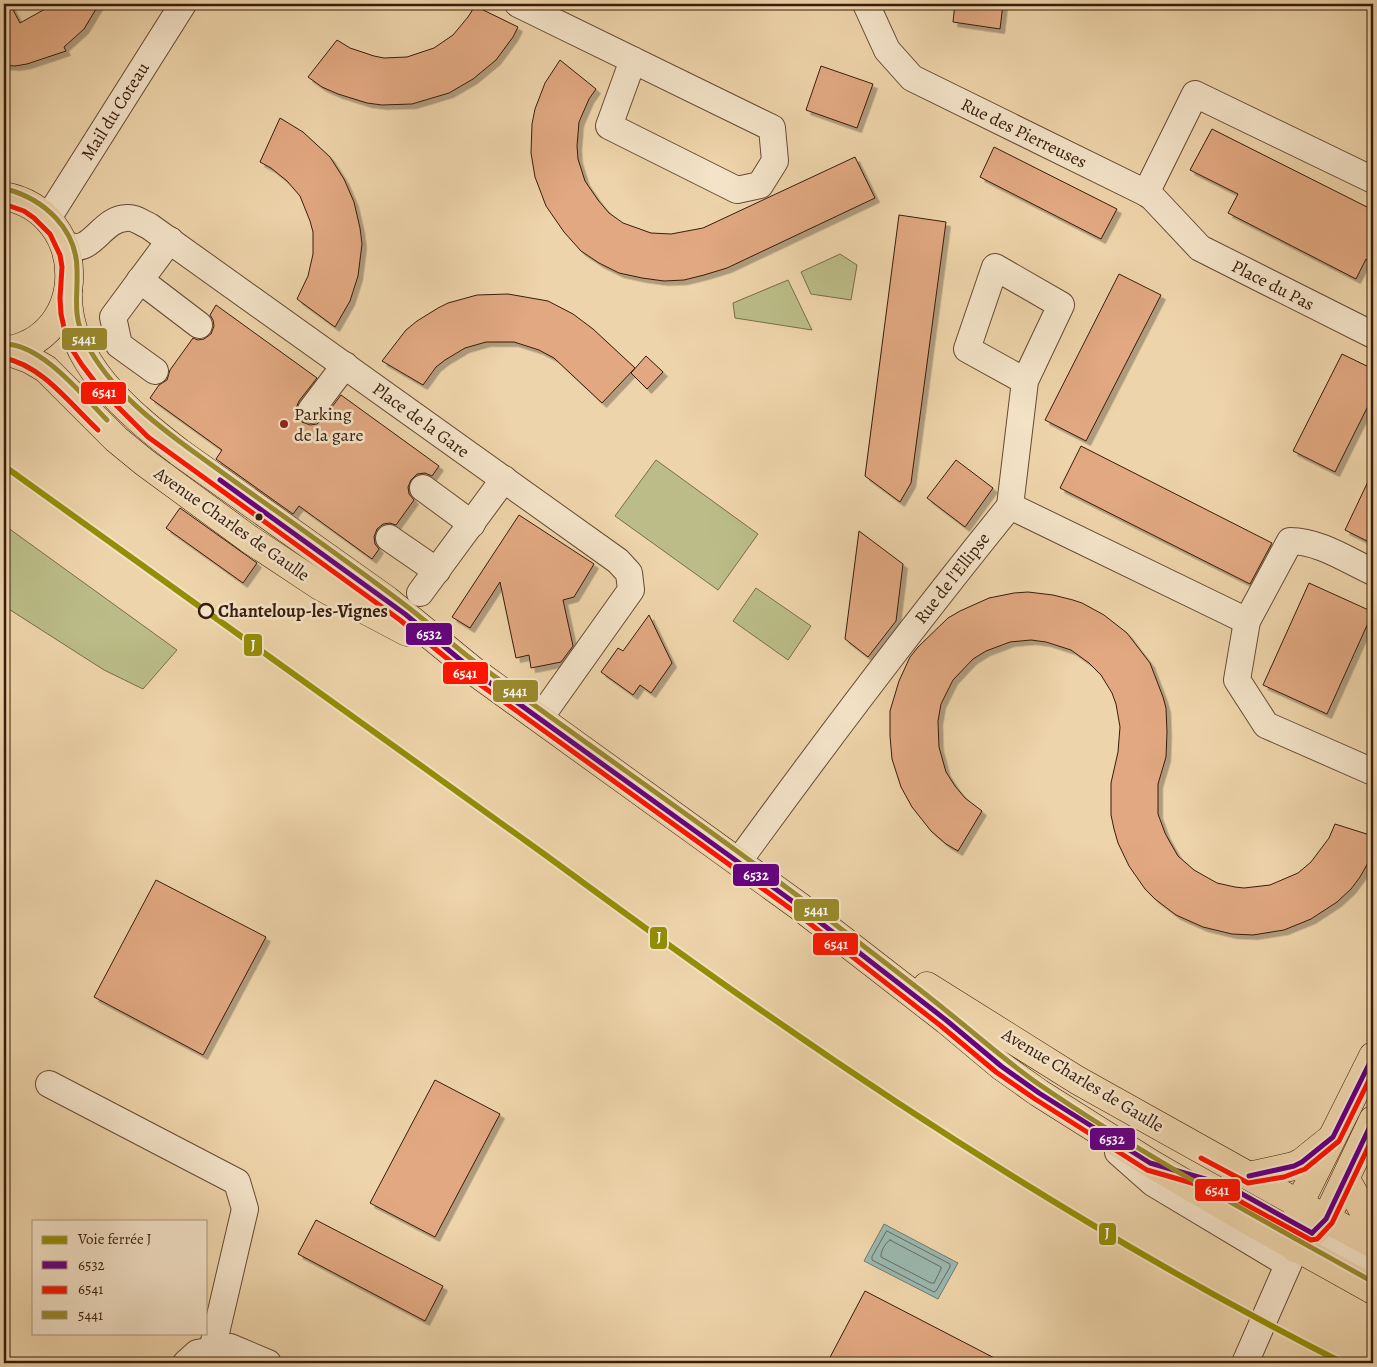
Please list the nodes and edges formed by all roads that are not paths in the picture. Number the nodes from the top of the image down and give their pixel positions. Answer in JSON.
{"nodes":[{"id":1,"x":183,"y":4,"type":"edge"},
{"id":2,"x":518,"y":4,"type":"edge"},
{"id":3,"x":875,"y":7,"type":"edge"},
{"id":4,"x":633,"y":60,"type":"junction"},
{"id":5,"x":1373,"y":180,"type":"edge"},
{"id":6,"x":1146,"y":193,"type":"junction"},
{"id":7,"x":4,"y":196,"type":"edge"},
{"id":8,"x":48,"y":218,"type":"junction"},
{"id":9,"x":170,"y":240,"type":"junction"},
{"id":10,"x":64,"y":243,"type":"junction"},
{"id":11,"x":1200,"y":248,"type":"joint"},
{"id":12,"x":140,"y":280,"type":"junction"},
{"id":13,"x":68,"y":292,"type":"junction"},
{"id":14,"x":199,"y":325,"type":"dead end"},
{"id":15,"x":1373,"y":335,"type":"edge"},
{"id":16,"x":6,"y":351,"type":"edge"},
{"id":17,"x":344,"y":365,"type":"junction"},
{"id":18,"x":155,"y":371,"type":"dead end"},
{"id":19,"x":1025,"y":381,"type":"dead end"},
{"id":20,"x":311,"y":410,"type":"dead end"},
{"id":21,"x":504,"y":479,"type":"junction"},
{"id":22,"x":423,"y":488,"type":"dead end"},
{"id":23,"x":1010,"y":506,"type":"junction"},
{"id":24,"x":472,"y":524,"type":"junction"},
{"id":25,"x":390,"y":538,"type":"dead end"},
{"id":26,"x":437,"y":571,"type":"junction"},
{"id":27,"x":1373,"y":572,"type":"edge"},
{"id":28,"x":420,"y":593,"type":"dead end"},
{"id":29,"x":1247,"y":621,"type":"junction"},
{"id":30,"x":475,"y":672,"type":"junction"},
{"id":31,"x":540,"y":718,"type":"junction"},
{"id":32,"x":1373,"y":772,"type":"edge"},
{"id":33,"x":738,"y":862,"type":"junction"},
{"id":34,"x":799,"y":906,"type":"junction"},
{"id":35,"x":1373,"y":1056,"type":"edge"},
{"id":36,"x":49,"y":1084,"type":"dead end"},
{"id":37,"x":1373,"y":1120,"type":"edge"},
{"id":38,"x":1084,"y":1121,"type":"junction"},
{"id":39,"x":1333,"y":1137,"type":"junction"},
{"id":40,"x":1249,"y":1176,"type":"junction"},
{"id":41,"x":1346,"y":1180,"type":"junction"},
{"id":42,"x":1373,"y":1225,"type":"edge"},
{"id":43,"x":1303,"y":1232,"type":"junction"},
{"id":44,"x":1373,"y":1244,"type":"edge"},
{"id":45,"x":1373,"y":1266,"type":"edge"},
{"id":46,"x":1373,"y":1290,"type":"edge"},
{"id":47,"x":212,"y":1350,"type":"junction"},
{"id":48,"x":186,"y":1363,"type":"edge"},
{"id":49,"x":268,"y":1363,"type":"edge"},
{"id":50,"x":1245,"y":1363,"type":"edge"}],
"edges":[{"from":1,"to":8,"type":"street","name":"Mail du Coteau"},
{"from":2,"to":4,"type":"street"},
{"from":3,"to":6,"type":"street","name":"Rue des Pierreuses"},
{"from":4,"to":4,"type":"street"},
{"from":5,"to":6,"type":"street"},
{"from":6,"to":11,"type":"street","name":"Rue des Pierreuses"},
{"from":7,"to":8,"type":"main road"},
{"from":8,"to":10,"type":"main road"},
{"from":9,"to":10,"type":"street","name":"Place de la Gare"},
{"from":9,"to":12,"type":"street"},
{"from":9,"to":17,"type":"street","name":"Place de la Gare"},
{"from":10,"to":13,"type":"main road"},
{"from":11,"to":15,"type":"street","name":"Place du Pas"},
{"from":12,"to":14,"type":"street"},
{"from":12,"to":18,"type":"street"},
{"from":13,"to":16,"type":"main road"},
{"from":13,"to":30,"type":"main road","name":"Avenue Charles de Gaulle"},
{"from":16,"to":30,"type":"main road","name":"Avenue Charles de Gaulle"},
{"from":17,"to":20,"type":"street"},
{"from":17,"to":21,"type":"street","name":"Place de la Gare"},
{"from":19,"to":23,"type":"street"},
{"from":21,"to":24,"type":"street"},
{"from":21,"to":31,"type":"street","name":"Place de la Gare"},
{"from":22,"to":24,"type":"street"},
{"from":23,"to":29,"type":"street"},
{"from":23,"to":33,"type":"street","name":"Rue de l'Ellipse"},
{"from":24,"to":26,"type":"street"},
{"from":25,"to":26,"type":"street"},
{"from":26,"to":28,"type":"street"},
{"from":27,"to":29,"type":"street"},
{"from":29,"to":32,"type":"street"},
{"from":30,"to":31,"type":"main road","name":"Avenue Charles de Gaulle"},
{"from":31,"to":33,"type":"main road","name":"Avenue Charles de Gaulle"},
{"from":33,"to":34,"type":"main road","name":"Avenue Charles de Gaulle"},
{"from":34,"to":38,"type":"main road","name":"Avenue Charles de Gaulle"},
{"from":34,"to":40,"type":"main road","name":"Avenue Charles de Gaulle"},
{"from":35,"to":39,"type":"main road"},
{"from":36,"to":47,"type":"street"},
{"from":37,"to":41,"type":"main road"},
{"from":38,"to":43,"type":"main road","name":"Avenue Charles de Gaulle"},
{"from":38,"to":43,"type":"street"},
{"from":39,"to":40,"type":"main road"},
{"from":39,"to":43,"type":"main road"},
{"from":40,"to":43,"type":"main road","name":"Avenue Charles de Gaulle"},
{"from":41,"to":42,"type":"main road"},
{"from":41,"to":43,"type":"main road"},
{"from":43,"to":44,"type":"main road","name":"Avenue Charles de Gaulle"},
{"from":43,"to":45,"type":"street"},
{"from":43,"to":46,"type":"main road","name":"Avenue Charles de Gaulle"},
{"from":43,"to":50,"type":"street"},
{"from":47,"to":48,"type":"street"},
{"from":47,"to":49,"type":"street"}]}
